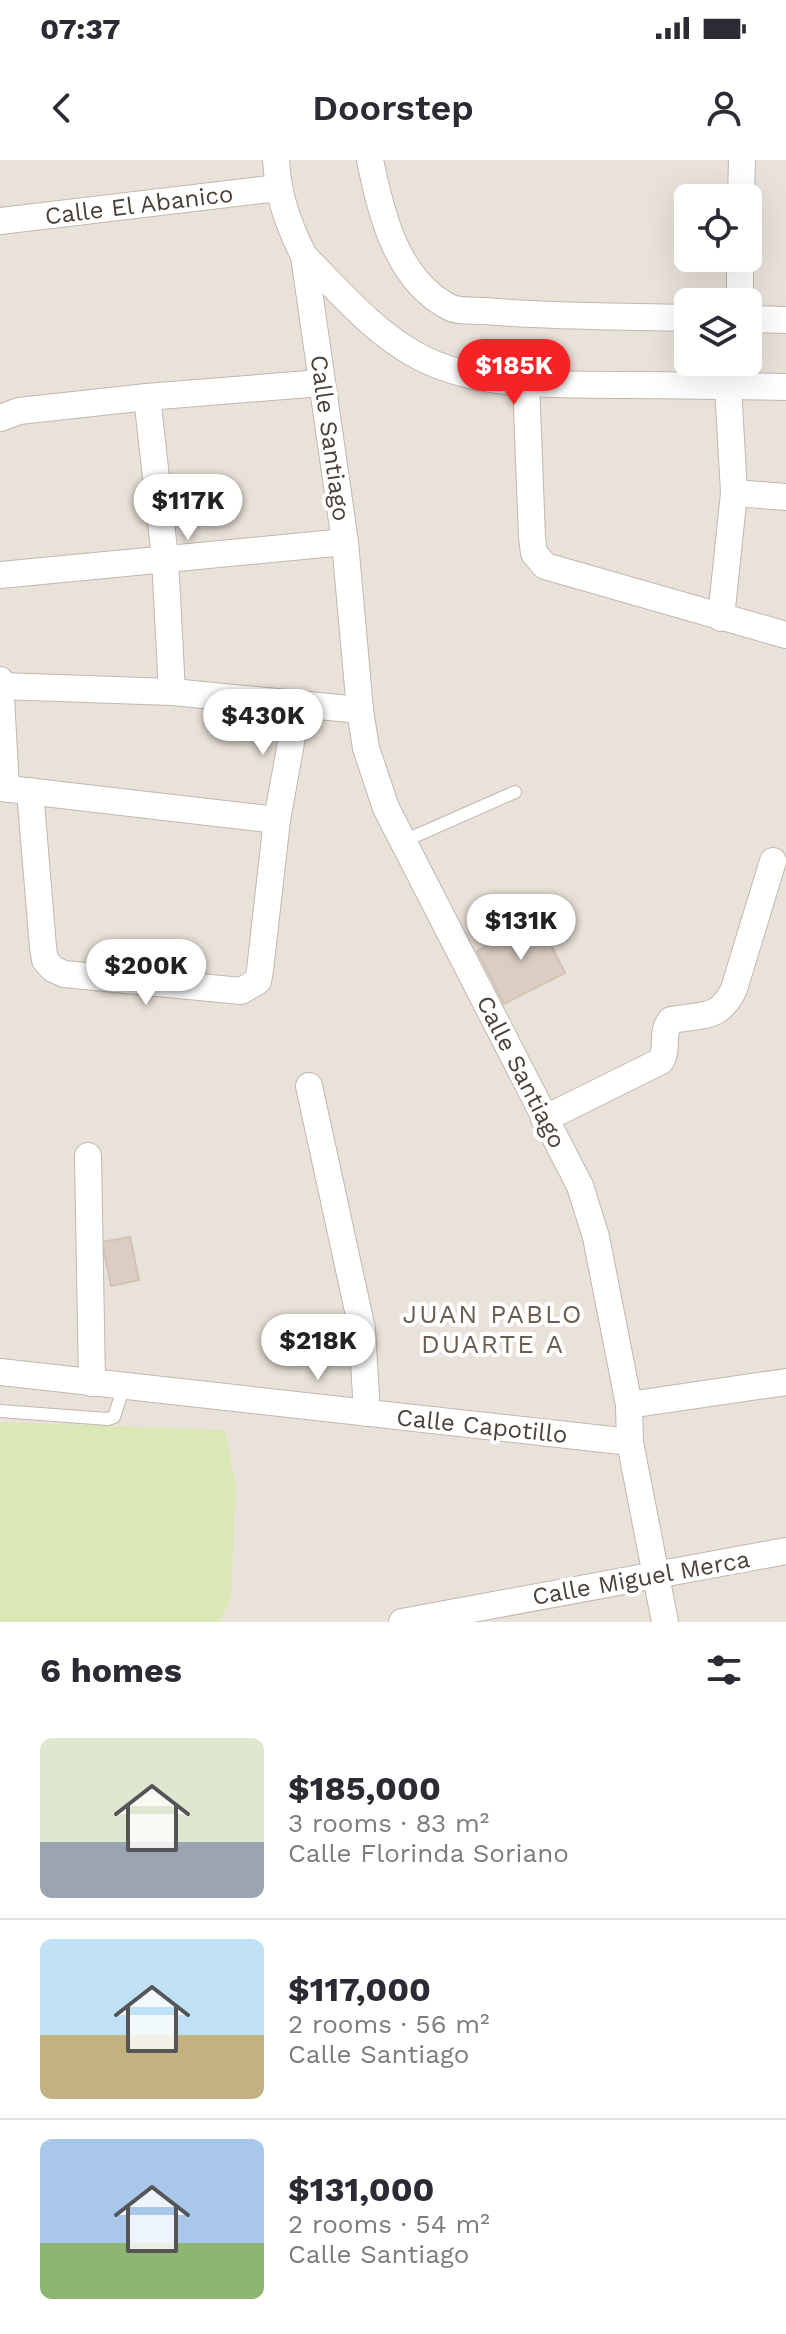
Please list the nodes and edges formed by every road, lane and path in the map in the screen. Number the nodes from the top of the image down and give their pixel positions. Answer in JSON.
{"nodes":[{"id":1,"x":276,"y":160,"type":"edge"},
{"id":2,"x":370,"y":160,"type":"edge"},
{"id":3,"x":742,"y":160,"type":"edge"},
{"id":4,"x":741,"y":184,"type":"edge"},
{"id":5,"x":278,"y":188,"type":"junction"},
{"id":6,"x":0,"y":221,"type":"edge"},
{"id":7,"x":304,"y":256,"type":"junction"},
{"id":8,"x":674,"y":318,"type":"edge"},
{"id":9,"x":762,"y":319,"type":"edge"},
{"id":10,"x":786,"y":320,"type":"edge"},
{"id":11,"x":321,"y":383,"type":"junction"},
{"id":12,"x":526,"y":383,"type":"junction"},
{"id":13,"x":728,"y":386,"type":"junction"},
{"id":14,"x":786,"y":387,"type":"edge"},
{"id":15,"x":147,"y":397,"type":"junction"},
{"id":16,"x":0,"y":418,"type":"edge"},
{"id":17,"x":734,"y":493,"type":"junction"},
{"id":18,"x":786,"y":497,"type":"edge"},
{"id":19,"x":345,"y":542,"type":"junction"},
{"id":20,"x":165,"y":558,"type":"junction"},
{"id":21,"x":0,"y":575,"type":"edge"},
{"id":22,"x":721,"y":618,"type":"junction"},
{"id":23,"x":786,"y":635,"type":"edge"},
{"id":24,"x":0,"y":683,"type":"edge"},
{"id":25,"x":172,"y":692,"type":"junction"},
{"id":26,"x":298,"y":704,"type":"junction"},
{"id":27,"x":360,"y":710,"type":"junction"},
{"id":28,"x":12,"y":789,"type":"edge"},
{"id":29,"x":515,"y":792,"type":"dead end"},
{"id":30,"x":277,"y":820,"type":"junction"},
{"id":31,"x":404,"y":841,"type":"junction"},
{"id":32,"x":773,"y":861,"type":"dead end"},
{"id":33,"x":309,"y":1086,"type":"dead end"},
{"id":34,"x":544,"y":1119,"type":"junction"},
{"id":35,"x":88,"y":1156,"type":"dead end"},
{"id":36,"x":0,"y":1372,"type":"edge"},
{"id":37,"x":786,"y":1382,"type":"edge"},
{"id":38,"x":92,"y":1383,"type":"junction"},
{"id":39,"x":124,"y":1386,"type":"junction"},
{"id":40,"x":629,"y":1405,"type":"junction"},
{"id":41,"x":0,"y":1411,"type":"edge"},
{"id":42,"x":367,"y":1413,"type":"junction"},
{"id":43,"x":630,"y":1442,"type":"junction"},
{"id":44,"x":786,"y":1551,"type":"edge"},
{"id":45,"x":658,"y":1575,"type":"junction"},
{"id":46,"x":402,"y":1622,"type":"edge"},
{"id":47,"x":665,"y":1622,"type":"edge"}],
"edges":[{"from":1,"to":5,"type":"street","name":"Calle Santiago"},
{"from":2,"to":8,"type":"street"},
{"from":3,"to":4,"type":"street"},
{"from":5,"to":6,"type":"street","name":"Calle El Abanico"},
{"from":5,"to":7,"type":"street","name":"Calle Santiago"},
{"from":7,"to":11,"type":"street","name":"Calle Santiago"},
{"from":7,"to":12,"type":"street"},
{"from":9,"to":10,"type":"street"},
{"from":11,"to":15,"type":"street"},
{"from":11,"to":19,"type":"street","name":"Calle Santiago"},
{"from":12,"to":13,"type":"street"},
{"from":12,"to":22,"type":"street"},
{"from":13,"to":14,"type":"street"},
{"from":13,"to":17,"type":"street"},
{"from":15,"to":16,"type":"street"},
{"from":15,"to":20,"type":"street"},
{"from":17,"to":18,"type":"street"},
{"from":17,"to":22,"type":"street"},
{"from":19,"to":20,"type":"street"},
{"from":19,"to":27,"type":"street","name":"Calle Santiago"},
{"from":20,"to":21,"type":"street"},
{"from":20,"to":25,"type":"street"},
{"from":22,"to":23,"type":"street"},
{"from":24,"to":25,"type":"street"},
{"from":24,"to":28,"type":"street"},
{"from":25,"to":26,"type":"street"},
{"from":26,"to":27,"type":"street"},
{"from":26,"to":30,"type":"street"},
{"from":27,"to":31,"type":"street","name":"Calle Santiago"},
{"from":28,"to":30,"type":"street"},
{"from":28,"to":30,"type":"street"},
{"from":29,"to":31,"type":"lane"},
{"from":31,"to":34,"type":"street","name":"Calle Santiago"},
{"from":32,"to":34,"type":"street"},
{"from":33,"to":42,"type":"street"},
{"from":34,"to":40,"type":"street","name":"Calle Santiago"},
{"from":35,"to":38,"type":"street"},
{"from":36,"to":38,"type":"street","name":"Calle Capotillo"},
{"from":37,"to":40,"type":"street"},
{"from":38,"to":39,"type":"street","name":"Calle Capotillo"},
{"from":39,"to":41,"type":"lane"},
{"from":39,"to":42,"type":"street","name":"Calle Capotillo"},
{"from":40,"to":43,"type":"street","name":"Calle Santiago"},
{"from":42,"to":43,"type":"street","name":"Calle Capotillo"},
{"from":43,"to":45,"type":"street","name":"Calle Santiago"},
{"from":44,"to":45,"type":"street","name":"Calle Miguel Merca"},
{"from":45,"to":46,"type":"street","name":"Calle Miguel Merca"},
{"from":45,"to":47,"type":"street","name":"Calle Santiago"}]}
